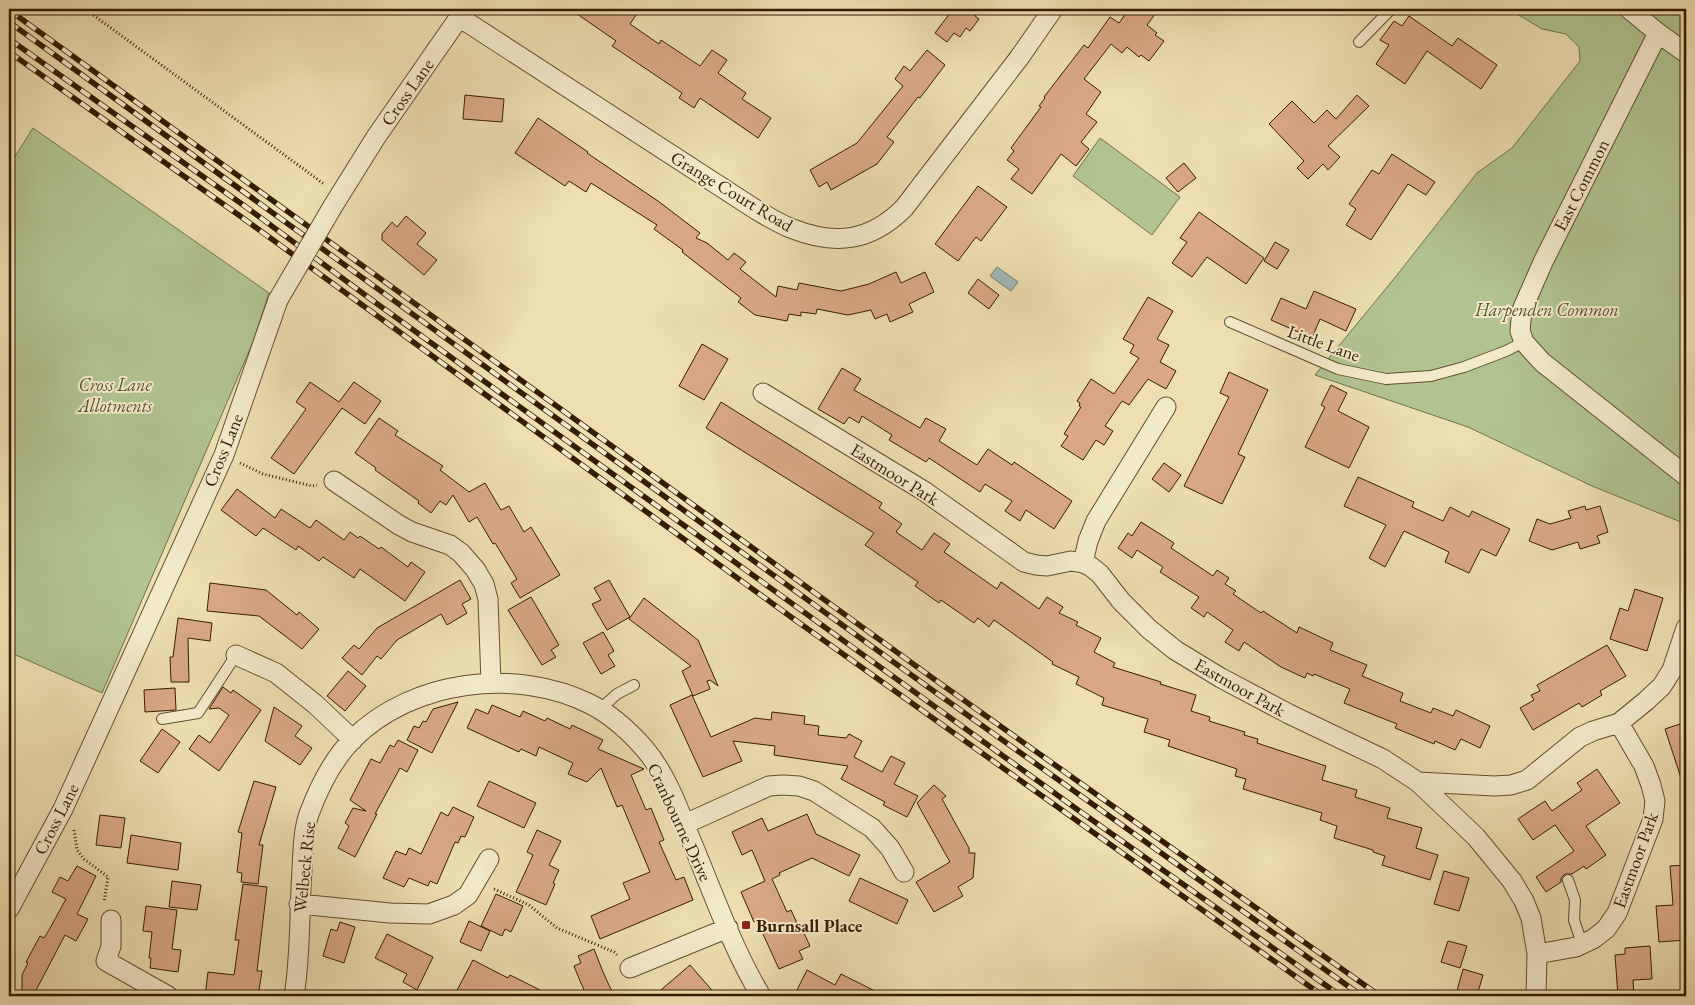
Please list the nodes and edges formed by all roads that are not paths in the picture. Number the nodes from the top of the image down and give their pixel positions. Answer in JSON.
{"nodes":[{"id":1,"x":1053,"y":9,"type":"edge"},
{"id":2,"x":1391,"y":9,"type":"edge"},
{"id":3,"x":1629,"y":9,"type":"edge"},
{"id":4,"x":462,"y":13,"type":"edge"},
{"id":5,"x":1658,"y":33,"type":"junction"},
{"id":6,"x":1359,"y":42,"type":"dead end"},
{"id":7,"x":1686,"y":53,"type":"edge"},
{"id":8,"x":1230,"y":322,"type":"dead end"},
{"id":9,"x":1524,"y":342,"type":"junction"},
{"id":10,"x":762,"y":393,"type":"dead end"},
{"id":11,"x":1166,"y":407,"type":"dead end"},
{"id":12,"x":1686,"y":476,"type":"edge"},
{"id":13,"x":334,"y":481,"type":"road end"},
{"id":14,"x":1083,"y":563,"type":"junction"},
{"id":15,"x":1686,"y":628,"type":"edge"},
{"id":16,"x":236,"y":655,"type":"joint"},
{"id":17,"x":491,"y":683,"type":"junction"},
{"id":18,"x":634,"y":685,"type":"dead end"},
{"id":19,"x":449,"y":689,"type":"joint"},
{"id":20,"x":599,"y":710,"type":"junction"},
{"id":21,"x":162,"y":719,"type":"dead end"},
{"id":22,"x":1619,"y":723,"type":"junction"},
{"id":23,"x":353,"y":740,"type":"junction"},
{"id":24,"x":1418,"y":782,"type":"junction"},
{"id":25,"x":685,"y":824,"type":"junction"},
{"id":26,"x":489,"y":858,"type":"dead end"},
{"id":27,"x":904,"y":872,"type":"dead end"},
{"id":28,"x":1568,"y":880,"type":"dead end"},
{"id":29,"x":299,"y":904,"type":"junction"},
{"id":30,"x":9,"y":909,"type":"edge"},
{"id":31,"x":111,"y":920,"type":"road end"},
{"id":32,"x":728,"y":928,"type":"junction"},
{"id":33,"x":1582,"y":944,"type":"junction"},
{"id":34,"x":1537,"y":954,"type":"junction"},
{"id":35,"x":630,"y":968,"type":"road end"},
{"id":36,"x":168,"y":996,"type":"edge"},
{"id":37,"x":294,"y":996,"type":"edge"},
{"id":38,"x":762,"y":996,"type":"edge"},
{"id":39,"x":1536,"y":996,"type":"edge"}],
"edges":[{"from":1,"to":4,"type":"street","name":"Grange Court Road"},
{"from":2,"to":6,"type":"lane"},
{"from":3,"to":5,"type":"street"},
{"from":4,"to":30,"type":"street","name":"Cross Lane","bridge":true},
{"from":5,"to":7,"type":"street"},
{"from":5,"to":9,"type":"street","name":"East Common"},
{"from":8,"to":9,"type":"lane","name":"Little Lane"},
{"from":9,"to":12,"type":"street"},
{"from":10,"to":14,"type":"street","name":"Eastmoor Park"},
{"from":11,"to":14,"type":"street"},
{"from":13,"to":17,"type":"street"},
{"from":14,"to":24,"type":"street","name":"Eastmoor Park"},
{"from":15,"to":22,"type":"street"},
{"from":16,"to":21,"type":"lane"},
{"from":16,"to":23,"type":"street"},
{"from":17,"to":19,"type":"street","name":"Cranbourne Drive"},
{"from":17,"to":20,"type":"street","name":"Cranbourne Drive"},
{"from":18,"to":20,"type":"lane"},
{"from":19,"to":23,"type":"street","name":"Welbeck Rise"},
{"from":20,"to":25,"type":"street","name":"Cranbourne Drive"},
{"from":22,"to":24,"type":"street"},
{"from":22,"to":33,"type":"street","name":"Eastmoor Park"},
{"from":23,"to":29,"type":"street","name":"Welbeck Rise"},
{"from":24,"to":34,"type":"street","name":"Eastmoor Park"},
{"from":25,"to":27,"type":"street"},
{"from":25,"to":32,"type":"street","name":"Cranbourne Drive"},
{"from":26,"to":29,"type":"street"},
{"from":28,"to":33,"type":"lane"},
{"from":29,"to":37,"type":"street","name":"Welbeck Rise"},
{"from":31,"to":36,"type":"street"},
{"from":32,"to":35,"type":"street"},
{"from":32,"to":38,"type":"street","name":"Cranbourne Drive"},
{"from":33,"to":34,"type":"street","name":"Eastmoor Park"},
{"from":34,"to":39,"type":"street","name":"Eastmoor Park"}]}
